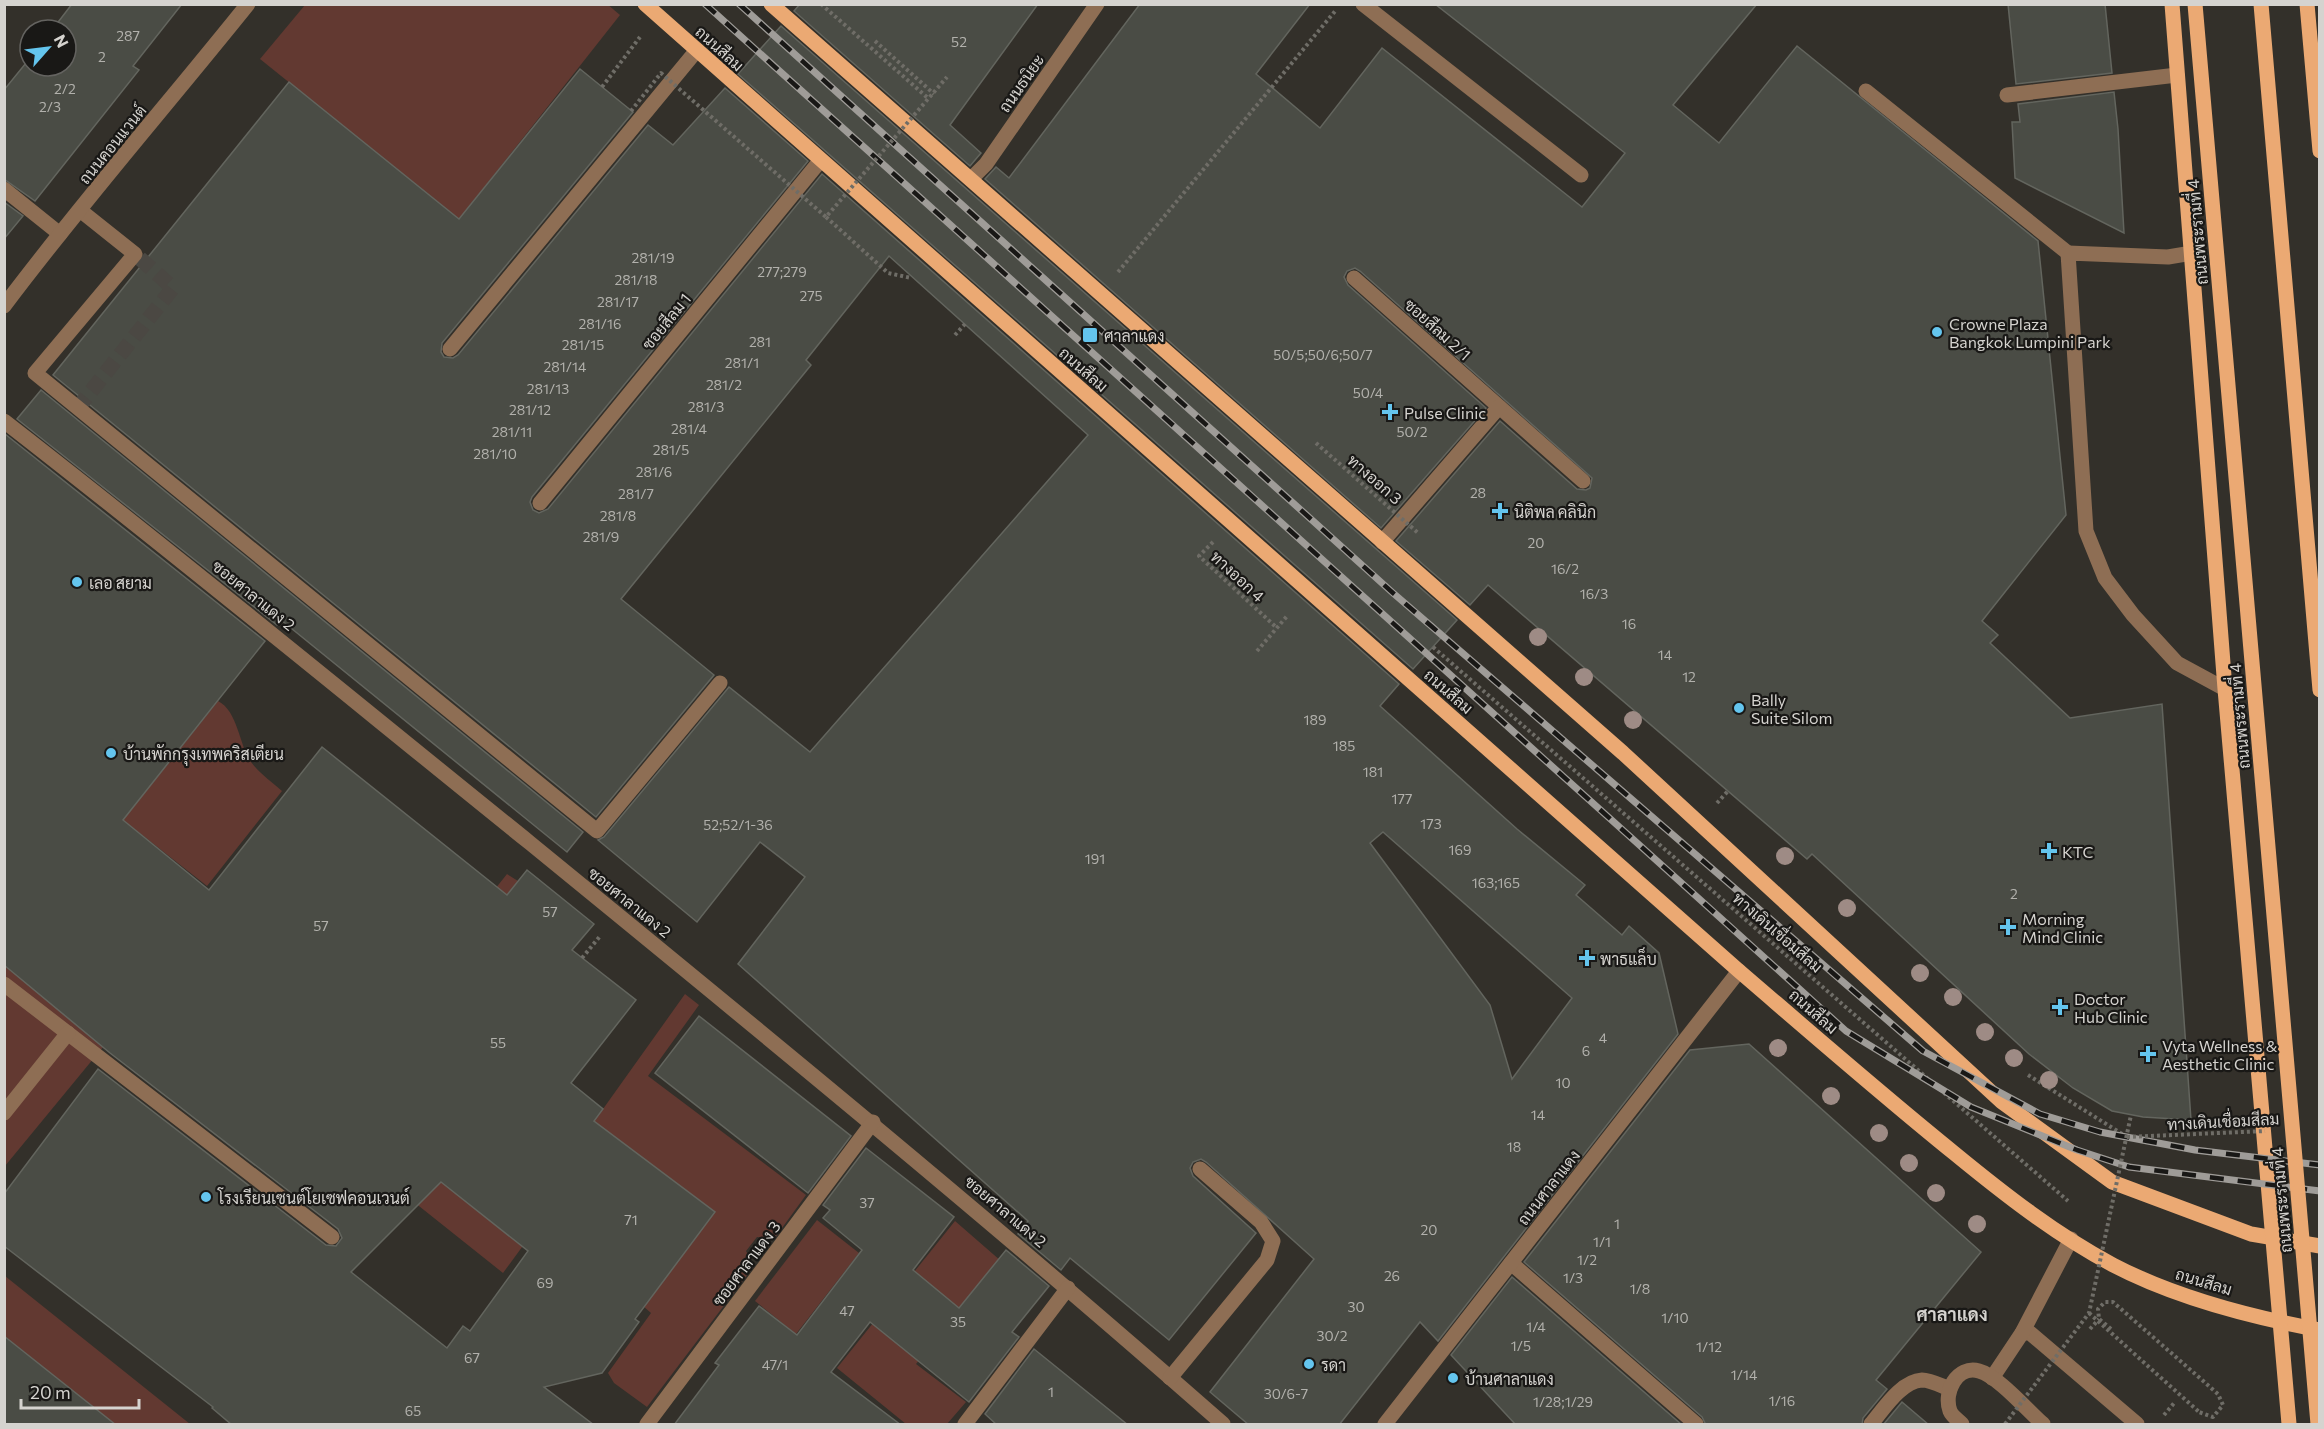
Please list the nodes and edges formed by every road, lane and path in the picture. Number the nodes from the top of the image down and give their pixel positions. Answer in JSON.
{"nodes":[{"id":1,"x":248,"y":4,"type":"edge"},
{"id":2,"x":645,"y":4,"type":"edge"},
{"id":3,"x":771,"y":4,"type":"edge"},
{"id":4,"x":821,"y":4,"type":"edge"},
{"id":5,"x":1097,"y":4,"type":"edge"},
{"id":6,"x":1341,"y":4,"type":"edge"},
{"id":7,"x":1363,"y":4,"type":"edge"},
{"id":8,"x":2172,"y":4,"type":"edge"},
{"id":9,"x":2195,"y":4,"type":"edge"},
{"id":10,"x":2261,"y":4,"type":"edge"},
{"id":11,"x":2307,"y":4,"type":"edge"},
{"id":12,"x":642,"y":34,"type":"dead end"},
{"id":13,"x":875,"y":41,"type":"dead end"},
{"id":14,"x":697,"y":50,"type":"junction"},
{"id":15,"x":2177,"y":75,"type":"junction"},
{"id":16,"x":947,"y":77,"type":"dead end"},
{"id":17,"x":602,"y":87,"type":"dead end"},
{"id":18,"x":1866,"y":91,"type":"dead end"},
{"id":19,"x":934,"y":94,"type":"junction"},
{"id":20,"x":2007,"y":95,"type":"dead end"},
{"id":21,"x":929,"y":99,"type":"junction"},
{"id":22,"x":631,"y":111,"type":"dead end"},
{"id":23,"x":2319,"y":151,"type":"edge"},
{"id":24,"x":820,"y":161,"type":"junction"},
{"id":25,"x":1581,"y":175,"type":"dead end"},
{"id":26,"x":971,"y":179,"type":"junction"},
{"id":27,"x":4,"y":189,"type":"edge"},
{"id":28,"x":81,"y":211,"type":"junction"},
{"id":29,"x":826,"y":217,"type":"junction"},
{"id":30,"x":60,"y":234,"type":"junction"},
{"id":31,"x":2068,"y":253,"type":"junction"},
{"id":32,"x":2192,"y":253,"type":"junction"},
{"id":33,"x":1354,"y":278,"type":"dead end"},
{"id":34,"x":915,"y":279,"type":"dead end"},
{"id":35,"x":1101,"y":294,"type":"junction"},
{"id":36,"x":4,"y":306,"type":"edge"},
{"id":37,"x":967,"y":321,"type":"dead end"},
{"id":38,"x":955,"y":335,"type":"dead end"},
{"id":39,"x":450,"y":349,"type":"dead end"},
{"id":40,"x":1499,"y":407,"type":"junction"},
{"id":41,"x":4,"y":421,"type":"edge"},
{"id":42,"x":1316,"y":443,"type":"dead end"},
{"id":43,"x":1582,"y":481,"type":"dead end"},
{"id":44,"x":540,"y":503,"type":"dead end"},
{"id":45,"x":1418,"y":533,"type":"dead end"},
{"id":46,"x":1215,"y":540,"type":"dead end"},
{"id":47,"x":1382,"y":542,"type":"junction"},
{"id":48,"x":1288,"y":615,"type":"dead end"},
{"id":49,"x":1277,"y":628,"type":"junction"},
{"id":50,"x":1433,"y":647,"type":"dead end"},
{"id":51,"x":1257,"y":651,"type":"dead end"},
{"id":52,"x":720,"y":683,"type":"dead end"},
{"id":53,"x":2225,"y":689,"type":"junction"},
{"id":54,"x":2319,"y":690,"type":"edge"},
{"id":55,"x":602,"y":933,"type":"dead end"},
{"id":56,"x":582,"y":957,"type":"dead end"},
{"id":57,"x":1739,"y":971,"type":"junction"},
{"id":58,"x":4,"y":984,"type":"edge"},
{"id":59,"x":68,"y":1033,"type":"junction"},
{"id":60,"x":2028,"y":1075,"type":"dead end"},
{"id":61,"x":4,"y":1113,"type":"edge"},
{"id":62,"x":2131,"y":1115,"type":"dead end"},
{"id":63,"x":873,"y":1122,"type":"junction"},
{"id":64,"x":2274,"y":1131,"type":"dead end"},
{"id":65,"x":2127,"y":1137,"type":"junction"},
{"id":66,"x":1200,"y":1169,"type":"dead end"},
{"id":67,"x":2071,"y":1204,"type":"dead end"},
{"id":68,"x":2098,"y":1228,"type":"dead end"},
{"id":69,"x":2107,"y":1236,"type":"junction"},
{"id":70,"x":332,"y":1237,"type":"dead end"},
{"id":71,"x":2274,"y":1238,"type":"junction"},
{"id":72,"x":2071,"y":1239,"type":"junction"},
{"id":73,"x":2319,"y":1246,"type":"edge"},
{"id":74,"x":1511,"y":1263,"type":"junction"},
{"id":75,"x":1068,"y":1288,"type":"junction"},
{"id":76,"x":2089,"y":1313,"type":"junction"},
{"id":77,"x":2099,"y":1319,"type":"junction"},
{"id":78,"x":2280,"y":1323,"type":"junction"},
{"id":79,"x":2090,"y":1329,"type":"dead end"},
{"id":80,"x":2111,"y":1329,"type":"dead end"},
{"id":81,"x":2319,"y":1330,"type":"edge"},
{"id":82,"x":2022,"y":1333,"type":"junction"},
{"id":83,"x":1170,"y":1378,"type":"junction"},
{"id":84,"x":1992,"y":1378,"type":"junction"},
{"id":85,"x":1950,"y":1389,"type":"junction"},
{"id":86,"x":647,"y":1425,"type":"edge"},
{"id":87,"x":965,"y":1425,"type":"edge"},
{"id":88,"x":1223,"y":1425,"type":"edge"},
{"id":89,"x":1385,"y":1425,"type":"edge"},
{"id":90,"x":1696,"y":1425,"type":"edge"},
{"id":91,"x":1871,"y":1425,"type":"edge"},
{"id":92,"x":1962,"y":1425,"type":"edge"},
{"id":93,"x":2005,"y":1425,"type":"edge"},
{"id":94,"x":2043,"y":1425,"type":"edge"},
{"id":95,"x":2136,"y":1425,"type":"edge"},
{"id":96,"x":2289,"y":1425,"type":"edge"},
{"id":97,"x":2318,"y":1425,"type":"edge"}],
"edges":[{"from":1,"to":28,"type":"street","name":"ถนนคอนแวนต์"},
{"from":2,"to":14,"type":"main road","name":"ถนนสีลม"},
{"from":3,"to":26,"type":"main road"},
{"from":4,"to":21,"type":"path"},
{"from":5,"to":26,"type":"street","name":"ถนนธนิยะ"},
{"from":6,"to":35,"type":"path"},
{"from":7,"to":25,"type":"street"},
{"from":8,"to":15,"type":"main road","name":"ถนนพระรามที่ 4"},
{"from":9,"to":97,"type":"main road","name":"ถนนพระรามที่ 4","bridge":true},
{"from":10,"to":54,"type":"main road"},
{"from":11,"to":23,"type":"main road"},
{"from":12,"to":17,"type":"path"},
{"from":13,"to":19,"type":"path"},
{"from":14,"to":24,"type":"main road","name":"ถนนสีลม"},
{"from":14,"to":39,"type":"street"},
{"from":15,"to":20,"type":"street"},
{"from":15,"to":32,"type":"main road","name":"ถนนพระรามที่ 4"},
{"from":16,"to":19,"type":"path","bridge":true},
{"from":18,"to":31,"type":"street"},
{"from":19,"to":21,"type":"path","bridge":true},
{"from":21,"to":29,"type":"path","bridge":true},
{"from":22,"to":29,"type":"path","bridge":true},
{"from":24,"to":44,"type":"street","name":"ซอยสีลม 1"},
{"from":24,"to":57,"type":"main road","name":"ถนนสีลม"},
{"from":26,"to":35,"type":"main road"},
{"from":27,"to":30,"type":"street"},
{"from":28,"to":30,"type":"street","name":"ถนนคอนแวนต์"},
{"from":28,"to":52,"type":"street"},
{"from":29,"to":34,"type":"path"},
{"from":30,"to":36,"type":"street","name":"ถนนคอนแวนต์"},
{"from":31,"to":32,"type":"street"},
{"from":31,"to":53,"type":"street"},
{"from":32,"to":53,"type":"main road","name":"ถนนพระรามที่ 4"},
{"from":33,"to":40,"type":"street","name":"ซอยสีลม 2/1"},
{"from":35,"to":47,"type":"main road"},
{"from":37,"to":38,"type":"path"},
{"from":40,"to":43,"type":"street","name":"ซอยสีลม 2/1"},
{"from":40,"to":47,"type":"street"},
{"from":41,"to":63,"type":"street","name":"ซอยศาลาแดง 2"},
{"from":42,"to":45,"type":"path","name":"ทางออก 3","bridge":true},
{"from":46,"to":49,"type":"path","name":"ทางออก 4"},
{"from":47,"to":71,"type":"main road"},
{"from":48,"to":49,"type":"path"},
{"from":49,"to":51,"type":"path"},
{"from":50,"to":67,"type":"path","name":"ทางเดินเชื่อมสีลม"},
{"from":53,"to":71,"type":"main road","name":"ถนนพระรามที่ 4"},
{"from":55,"to":56,"type":"path"},
{"from":57,"to":72,"type":"main road","name":"ถนนสีลม"},
{"from":57,"to":74,"type":"street","name":"ถนนศาลาแดง"},
{"from":58,"to":59,"type":"street"},
{"from":59,"to":61,"type":"street"},
{"from":59,"to":70,"type":"street"},
{"from":60,"to":65,"type":"path"},
{"from":62,"to":65,"type":"path","bridge":true},
{"from":63,"to":75,"type":"street","name":"ซอยศาลาแดง 2"},
{"from":63,"to":86,"type":"street","name":"ซอยศาลาแดง 3"},
{"from":64,"to":65,"type":"path","name":"ทางเดินเชื่อมสีลม","bridge":true},
{"from":65,"to":69,"type":"path","bridge":true},
{"from":66,"to":83,"type":"street"},
{"from":68,"to":69,"type":"path","bridge":true},
{"from":69,"to":76,"type":"path","bridge":true},
{"from":71,"to":73,"type":"main road"},
{"from":71,"to":78,"type":"main road","name":"ถนนพระรามที่ 4"},
{"from":72,"to":78,"type":"main road","name":"ถนนสีลม"},
{"from":72,"to":82,"type":"street"},
{"from":74,"to":89,"type":"street","name":"ถนนศาลาแดง"},
{"from":74,"to":90,"type":"street"},
{"from":75,"to":83,"type":"street","name":"ซอยศาลาแดง 2"},
{"from":75,"to":87,"type":"street"},
{"from":76,"to":77,"type":"path","bridge":true},
{"from":76,"to":93,"type":"path","bridge":true},
{"from":77,"to":79,"type":"path"},
{"from":77,"to":80,"type":"path"},
{"from":78,"to":81,"type":"main road","name":"ถนนสีลม"},
{"from":78,"to":96,"type":"main road","name":"ถนนพระรามที่ 4"},
{"from":82,"to":84,"type":"street"},
{"from":82,"to":95,"type":"street"},
{"from":83,"to":88,"type":"street","name":"ซอยศาลาแดง 2"},
{"from":84,"to":85,"type":"street"},
{"from":84,"to":94,"type":"street"},
{"from":85,"to":91,"type":"street"},
{"from":85,"to":92,"type":"street"}]}
